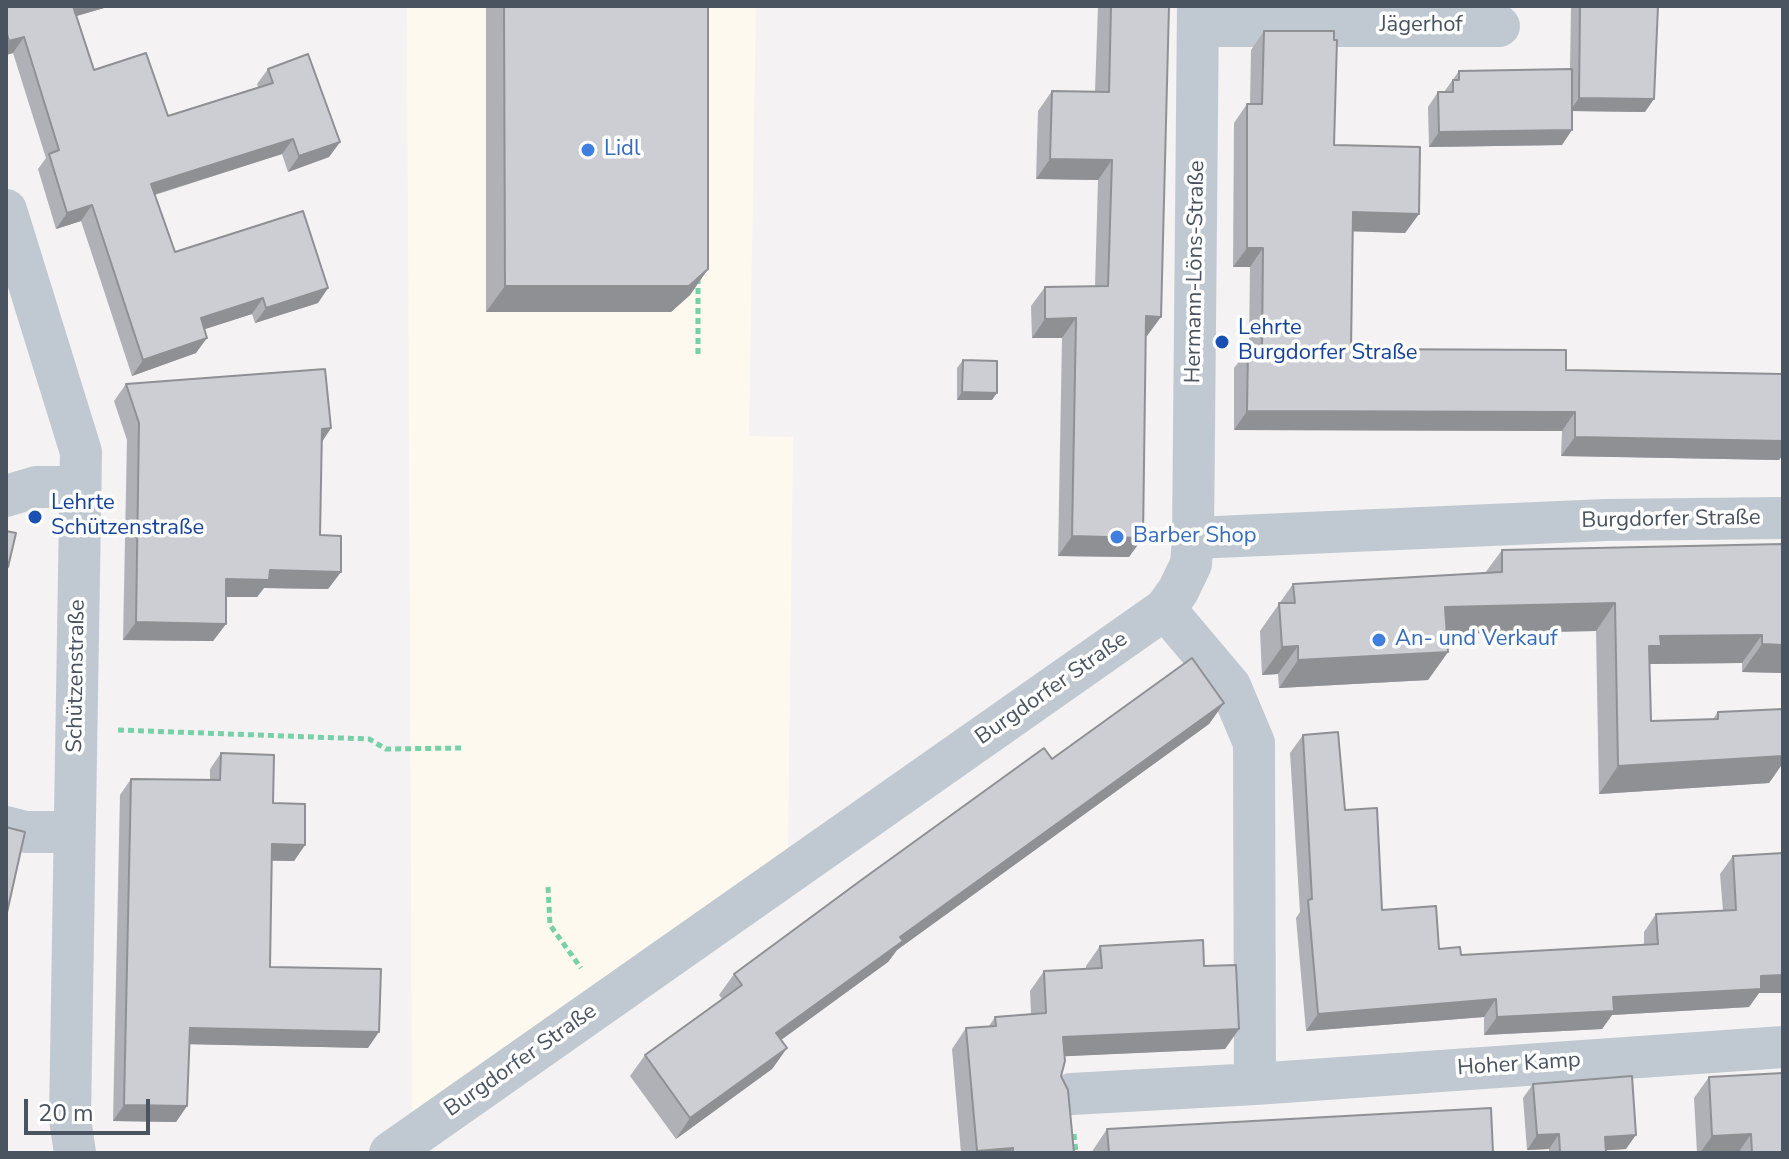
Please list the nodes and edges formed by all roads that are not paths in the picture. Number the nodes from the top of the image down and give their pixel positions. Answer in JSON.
{"nodes":[{"id":1,"x":1198,"y":16,"type":"edge"},
{"id":2,"x":1499,"y":26,"type":"dead end"},
{"id":3,"x":6,"y":210,"type":"edge"},
{"id":4,"x":80,"y":487,"type":"junction"},
{"id":5,"x":6,"y":496,"type":"edge"},
{"id":6,"x":1783,"y":518,"type":"edge"},
{"id":7,"x":1193,"y":538,"type":"junction"},
{"id":8,"x":1165,"y":609,"type":"junction"},
{"id":9,"x":6,"y":827,"type":"edge"},
{"id":10,"x":73,"y":832,"type":"junction"},
{"id":11,"x":1783,"y":1047,"type":"edge"},
{"id":12,"x":1255,"y":1084,"type":"junction"},
{"id":13,"x":1071,"y":1094,"type":"edge"},
{"id":14,"x":75,"y":1153,"type":"edge"},
{"id":15,"x":390,"y":1153,"type":"edge"}],
"edges":[{"from":1,"to":2,"type":"street","name":"Jägerhof"},
{"from":1,"to":7,"type":"street","name":"Hermann-Löns-Straße"},
{"from":3,"to":4,"type":"street","name":"Schützenstraße"},
{"from":4,"to":5,"type":"street"},
{"from":4,"to":10,"type":"street","name":"Schützenstraße"},
{"from":6,"to":7,"type":"street","name":"Burgdorfer Straße"},
{"from":7,"to":8,"type":"street","name":"Burgdorfer Straße"},
{"from":8,"to":12,"type":"street"},
{"from":8,"to":15,"type":"street","name":"Burgdorfer Straße"},
{"from":9,"to":10,"type":"street"},
{"from":10,"to":14,"type":"street","name":"Schützenstraße"},
{"from":11,"to":12,"type":"street","name":"Hoher Kamp"},
{"from":12,"to":13,"type":"street","name":"Hoher Kamp"}]}
